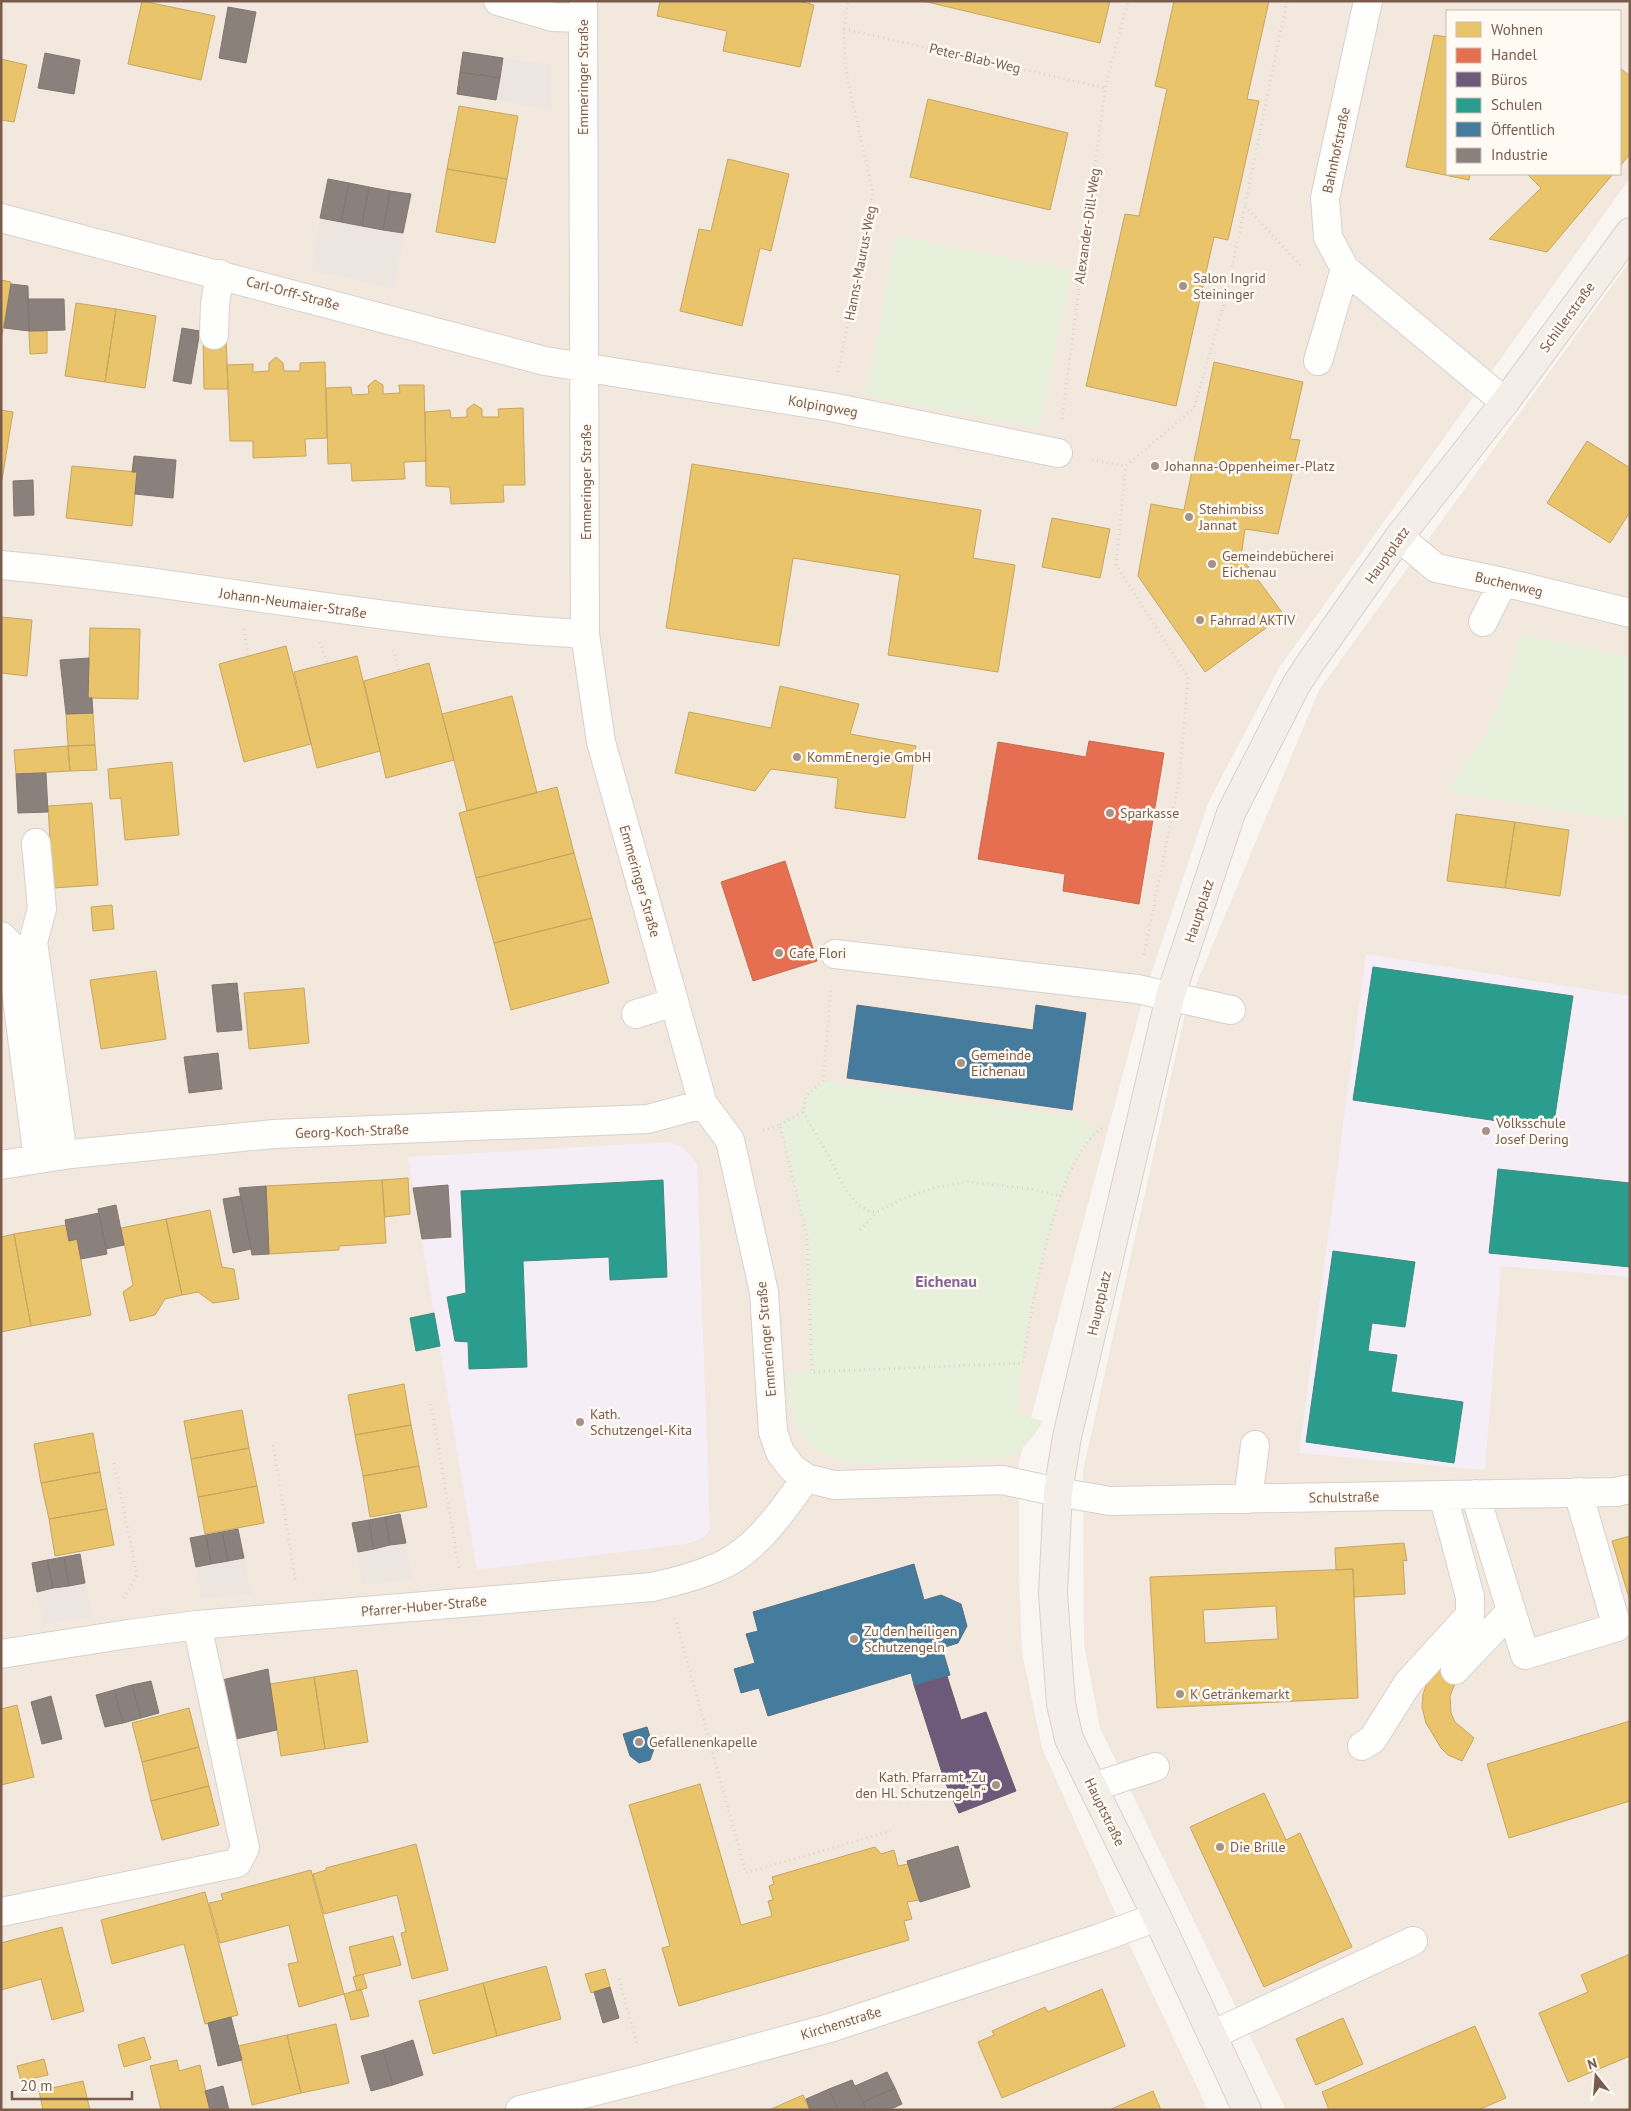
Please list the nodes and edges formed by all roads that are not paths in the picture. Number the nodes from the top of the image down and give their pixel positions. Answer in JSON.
{"nodes":[{"id":1,"x":498,"y":1,"type":"edge"},
{"id":2,"x":1368,"y":1,"type":"edge"},
{"id":3,"x":583,"y":10,"type":"edge"},
{"id":4,"x":1,"y":218,"type":"edge"},
{"id":5,"x":1630,"y":232,"type":"edge"},
{"id":6,"x":1345,"y":269,"type":"junction"},
{"id":7,"x":220,"y":274,"type":"junction"},
{"id":8,"x":214,"y":335,"type":"dead end"},
{"id":9,"x":1318,"y":361,"type":"dead end"},
{"id":10,"x":586,"y":366,"type":"junction"},
{"id":11,"x":1505,"y":402,"type":"junction"},
{"id":12,"x":1058,"y":453,"type":"road end"},
{"id":13,"x":1399,"y":537,"type":"junction"},
{"id":14,"x":1,"y":565,"type":"edge"},
{"id":15,"x":1503,"y":582,"type":"junction"},
{"id":16,"x":1630,"y":613,"type":"edge"},
{"id":17,"x":1483,"y":622,"type":"dead end"},
{"id":18,"x":585,"y":634,"type":"junction"},
{"id":19,"x":36,"y":843,"type":"dead end"},
{"id":20,"x":1,"y":936,"type":"edge"},
{"id":21,"x":834,"y":954,"type":"road end"},
{"id":22,"x":1170,"y":997,"type":"junction"},
{"id":23,"x":674,"y":1002,"type":"junction"},
{"id":24,"x":1231,"y":1010,"type":"dead end"},
{"id":25,"x":636,"y":1014,"type":"dead end"},
{"id":26,"x":703,"y":1104,"type":"junction"},
{"id":27,"x":51,"y":1157,"type":"junction"},
{"id":28,"x":1,"y":1165,"type":"edge"},
{"id":29,"x":1254,"y":1445,"type":"dead end"},
{"id":30,"x":806,"y":1478,"type":"junction"},
{"id":31,"x":1630,"y":1489,"type":"edge"},
{"id":32,"x":1058,"y":1492,"type":"junction"},
{"id":33,"x":1578,"y":1492,"type":"junction"},
{"id":34,"x":1475,"y":1494,"type":"junction"},
{"id":35,"x":1442,"y":1496,"type":"junction"},
{"id":36,"x":1248,"y":1499,"type":"junction"},
{"id":37,"x":1511,"y":1610,"type":"junction"},
{"id":38,"x":197,"y":1625,"type":"junction"},
{"id":39,"x":1,"y":1654,"type":"edge"},
{"id":40,"x":1455,"y":1670,"type":"dead end"},
{"id":41,"x":1362,"y":1746,"type":"dead end"},
{"id":42,"x":1155,"y":1767,"type":"dead end"},
{"id":43,"x":1093,"y":1787,"type":"junction"},
{"id":44,"x":1,"y":1912,"type":"edge"},
{"id":45,"x":1157,"y":1917,"type":"junction"},
{"id":46,"x":1413,"y":1941,"type":"dead end"},
{"id":47,"x":1212,"y":2035,"type":"junction"},
{"id":48,"x":520,"y":2110,"type":"edge"},
{"id":49,"x":1247,"y":2110,"type":"edge"}],
"edges":[{"from":1,"to":3,"type":"street"},
{"from":2,"to":6,"type":"street","name":"Bahnhofstraße"},
{"from":3,"to":10,"type":"street","name":"Emmeringer Straße"},
{"from":4,"to":7,"type":"street","name":"Carl-Orff-Straße"},
{"from":5,"to":11,"type":"main road","name":"Schillerstraße"},
{"from":6,"to":9,"type":"street"},
{"from":6,"to":11,"type":"street","name":"Bahnhofstraße"},
{"from":7,"to":8,"type":"street"},
{"from":7,"to":10,"type":"street","name":"Carl-Orff-Straße"},
{"from":10,"to":12,"type":"street","name":"Kolpingweg"},
{"from":10,"to":18,"type":"street","name":"Emmeringer Straße"},
{"from":11,"to":13,"type":"main road","name":"Hauptplatz"},
{"from":13,"to":15,"type":"street","name":"Buchenweg"},
{"from":13,"to":22,"type":"main road","name":"Hauptplatz"},
{"from":14,"to":18,"type":"street","name":"Johann-Neumaier-Straße"},
{"from":15,"to":16,"type":"street","name":"Buchenweg"},
{"from":15,"to":17,"type":"street"},
{"from":18,"to":23,"type":"street","name":"Emmeringer Straße"},
{"from":19,"to":27,"type":"street"},
{"from":20,"to":27,"type":"street"},
{"from":21,"to":22,"type":"street"},
{"from":22,"to":24,"type":"street"},
{"from":22,"to":32,"type":"main road","name":"Hauptplatz"},
{"from":23,"to":25,"type":"street"},
{"from":23,"to":26,"type":"street","name":"Emmeringer Straße"},
{"from":26,"to":27,"type":"street","name":"Georg-Koch-Straße"},
{"from":26,"to":30,"type":"street","name":"Emmeringer Straße"},
{"from":27,"to":28,"type":"street","name":"Georg-Koch-Straße"},
{"from":29,"to":36,"type":"street"},
{"from":30,"to":32,"type":"street","name":"Emmeringer Straße"},
{"from":30,"to":38,"type":"street","name":"Pfarrer-Huber-Straße"},
{"from":31,"to":33,"type":"street","name":"Schulstraße"},
{"from":32,"to":36,"type":"street","name":"Schulstraße"},
{"from":32,"to":43,"type":"main road","name":"Hauptstraße"},
{"from":33,"to":34,"type":"street","name":"Schulstraße"},
{"from":33,"to":37,"type":"street"},
{"from":34,"to":35,"type":"street","name":"Schulstraße"},
{"from":34,"to":37,"type":"street"},
{"from":35,"to":36,"type":"street","name":"Schulstraße"},
{"from":35,"to":41,"type":"street"},
{"from":37,"to":40,"type":"street"},
{"from":38,"to":39,"type":"street","name":"Pfarrer-Huber-Straße"},
{"from":38,"to":44,"type":"street"},
{"from":42,"to":43,"type":"street"},
{"from":43,"to":45,"type":"main road","name":"Hauptstraße"},
{"from":45,"to":47,"type":"main road","name":"Hauptstraße"},
{"from":45,"to":48,"type":"street","name":"Kirchenstraße"},
{"from":46,"to":47,"type":"street"},
{"from":47,"to":49,"type":"main road","name":"Hauptstraße"}]}
